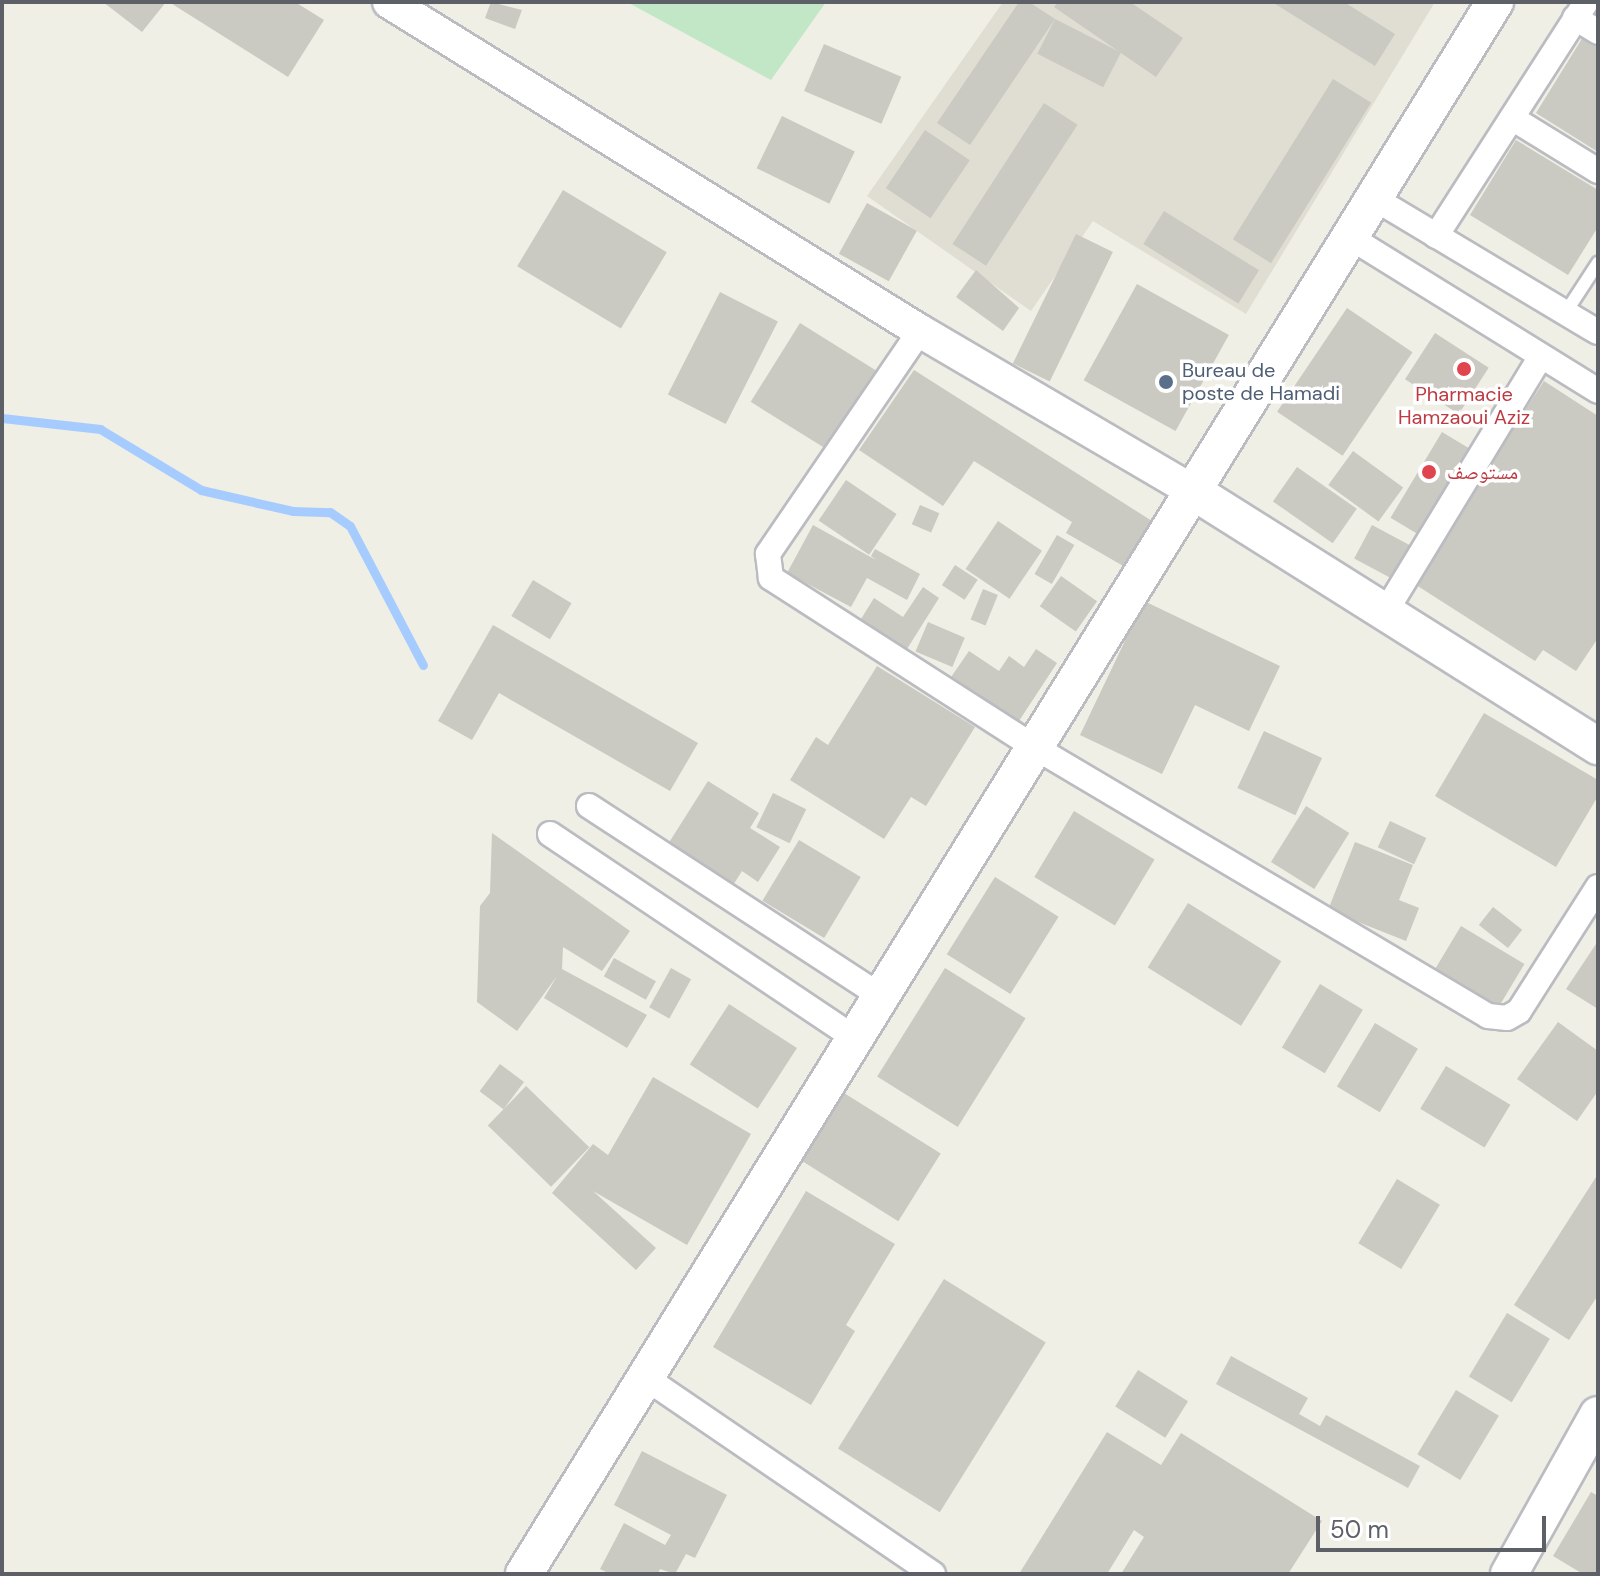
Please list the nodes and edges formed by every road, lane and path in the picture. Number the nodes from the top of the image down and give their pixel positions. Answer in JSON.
{"nodes":[{"id":1,"x":389,"y":2,"type":"edge"},
{"id":2,"x":1495,"y":2,"type":"edge"},
{"id":3,"x":1580,"y":10,"type":"edge"},
{"id":4,"x":1598,"y":32,"type":"edge"},
{"id":5,"x":1512,"y":118,"type":"junction"},
{"id":6,"x":1598,"y":171,"type":"edge"},
{"id":7,"x":1372,"y":197,"type":"junction"},
{"id":8,"x":1348,"y":236,"type":"junction"},
{"id":9,"x":1436,"y":236,"type":"junction"},
{"id":10,"x":1598,"y":263,"type":"edge"},
{"id":11,"x":1566,"y":312,"type":"junction"},
{"id":12,"x":920,"y":331,"type":"junction"},
{"id":13,"x":1598,"y":332,"type":"edge"},
{"id":14,"x":1541,"y":356,"type":"junction"},
{"id":15,"x":1598,"y":391,"type":"edge"},
{"id":16,"x":1196,"y":493,"type":"junction"},
{"id":17,"x":1386,"y":611,"type":"junction"},
{"id":18,"x":1598,"y":746,"type":"edge"},
{"id":19,"x":1036,"y":748,"type":"junction"},
{"id":20,"x":589,"y":806,"type":"dead end"},
{"id":21,"x":550,"y":834,"type":"dead end"},
{"id":22,"x":1598,"y":887,"type":"edge"},
{"id":23,"x":881,"y":996,"type":"junction"},
{"id":24,"x":855,"y":1038,"type":"junction"},
{"id":25,"x":643,"y":1376,"type":"junction"},
{"id":26,"x":1598,"y":1415,"type":"edge"},
{"id":27,"x":524,"y":1574,"type":"edge"},
{"id":28,"x":933,"y":1574,"type":"edge"},
{"id":29,"x":1509,"y":1574,"type":"edge"}],
"edges":[{"from":1,"to":12,"type":"street"},
{"from":2,"to":7,"type":"main road"},
{"from":3,"to":4,"type":"street"},
{"from":3,"to":5,"type":"street"},
{"from":5,"to":6,"type":"street"},
{"from":5,"to":9,"type":"street"},
{"from":7,"to":8,"type":"main road"},
{"from":7,"to":9,"type":"street"},
{"from":8,"to":14,"type":"street"},
{"from":8,"to":16,"type":"main road"},
{"from":9,"to":11,"type":"street"},
{"from":10,"to":11,"type":"lane"},
{"from":11,"to":13,"type":"street"},
{"from":12,"to":16,"type":"street"},
{"from":12,"to":19,"type":"street"},
{"from":14,"to":15,"type":"street"},
{"from":14,"to":17,"type":"street"},
{"from":16,"to":17,"type":"main road"},
{"from":16,"to":19,"type":"main road"},
{"from":17,"to":18,"type":"main road"},
{"from":19,"to":22,"type":"street"},
{"from":19,"to":23,"type":"main road"},
{"from":20,"to":23,"type":"street"},
{"from":21,"to":24,"type":"street"},
{"from":23,"to":24,"type":"main road"},
{"from":24,"to":25,"type":"main road"},
{"from":25,"to":27,"type":"main road"},
{"from":25,"to":28,"type":"street"},
{"from":26,"to":29,"type":"main road"}]}
